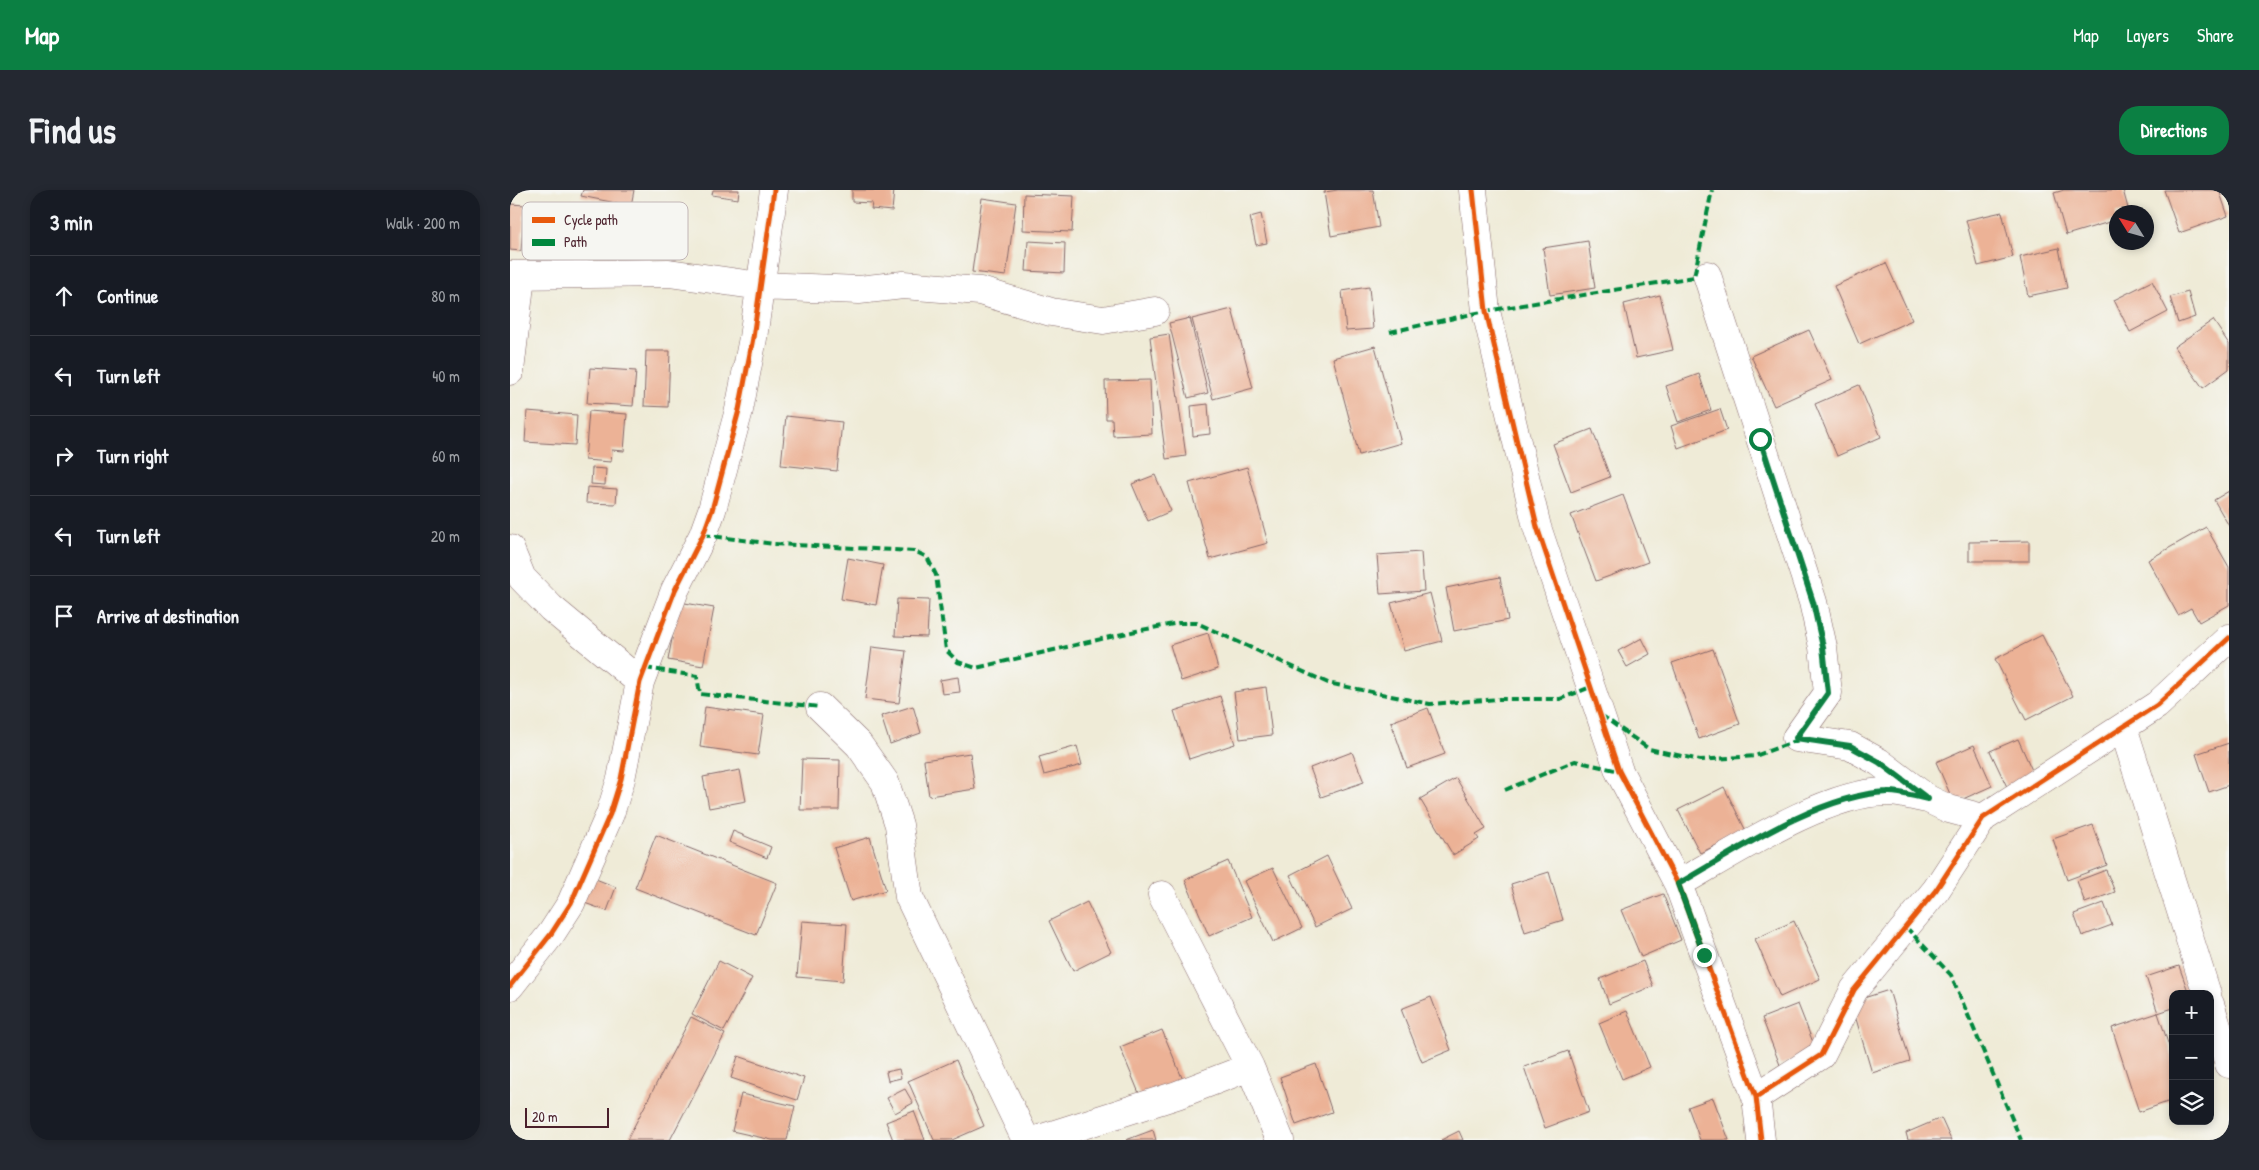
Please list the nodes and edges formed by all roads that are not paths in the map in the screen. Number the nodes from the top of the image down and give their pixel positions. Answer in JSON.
{"nodes":[{"id":1,"x":774,"y":190,"type":"edge"},
{"id":2,"x":1473,"y":190,"type":"edge"},
{"id":3,"x":515,"y":275,"type":"edge"},
{"id":4,"x":1706,"y":276,"type":"dead end"},
{"id":5,"x":760,"y":286,"type":"junction"},
{"id":6,"x":1155,"y":311,"type":"dead end"},
{"id":7,"x":510,"y":371,"type":"edge"},
{"id":8,"x":510,"y":549,"type":"edge"},
{"id":9,"x":2229,"y":638,"type":"edge"},
{"id":10,"x":640,"y":682,"type":"junction"},
{"id":11,"x":820,"y":707,"type":"dead end"},
{"id":12,"x":2123,"y":727,"type":"junction"},
{"id":13,"x":1928,"y":799,"type":"junction"},
{"id":14,"x":1983,"y":818,"type":"junction"},
{"id":15,"x":1678,"y":884,"type":"junction"},
{"id":16,"x":1162,"y":895,"type":"dead end"},
{"id":17,"x":510,"y":986,"type":"edge"},
{"id":18,"x":2206,"y":990,"type":"edge"},
{"id":19,"x":2214,"y":1017,"type":"edge"},
{"id":20,"x":2229,"y":1064,"type":"edge"},
{"id":21,"x":1250,"y":1067,"type":"junction"},
{"id":22,"x":1756,"y":1097,"type":"junction"},
{"id":23,"x":1026,"y":1140,"type":"edge"},
{"id":24,"x":1036,"y":1140,"type":"edge"},
{"id":25,"x":1280,"y":1140,"type":"edge"},
{"id":26,"x":1761,"y":1140,"type":"edge"}],
"edges":[{"from":1,"to":5,"type":"street"},
{"from":2,"to":15,"type":"street"},
{"from":3,"to":5,"type":"street"},
{"from":3,"to":7,"type":"street"},
{"from":4,"to":13,"type":"street"},
{"from":5,"to":6,"type":"street"},
{"from":5,"to":10,"type":"street"},
{"from":8,"to":10,"type":"street"},
{"from":9,"to":12,"type":"street"},
{"from":10,"to":17,"type":"street"},
{"from":11,"to":23,"type":"street"},
{"from":12,"to":14,"type":"street"},
{"from":12,"to":18,"type":"street"},
{"from":13,"to":14,"type":"street"},
{"from":13,"to":15,"type":"street"},
{"from":14,"to":22,"type":"street"},
{"from":15,"to":22,"type":"street"},
{"from":16,"to":21,"type":"street"},
{"from":19,"to":20,"type":"street"},
{"from":21,"to":24,"type":"street"},
{"from":21,"to":25,"type":"street"},
{"from":22,"to":26,"type":"street"}]}
